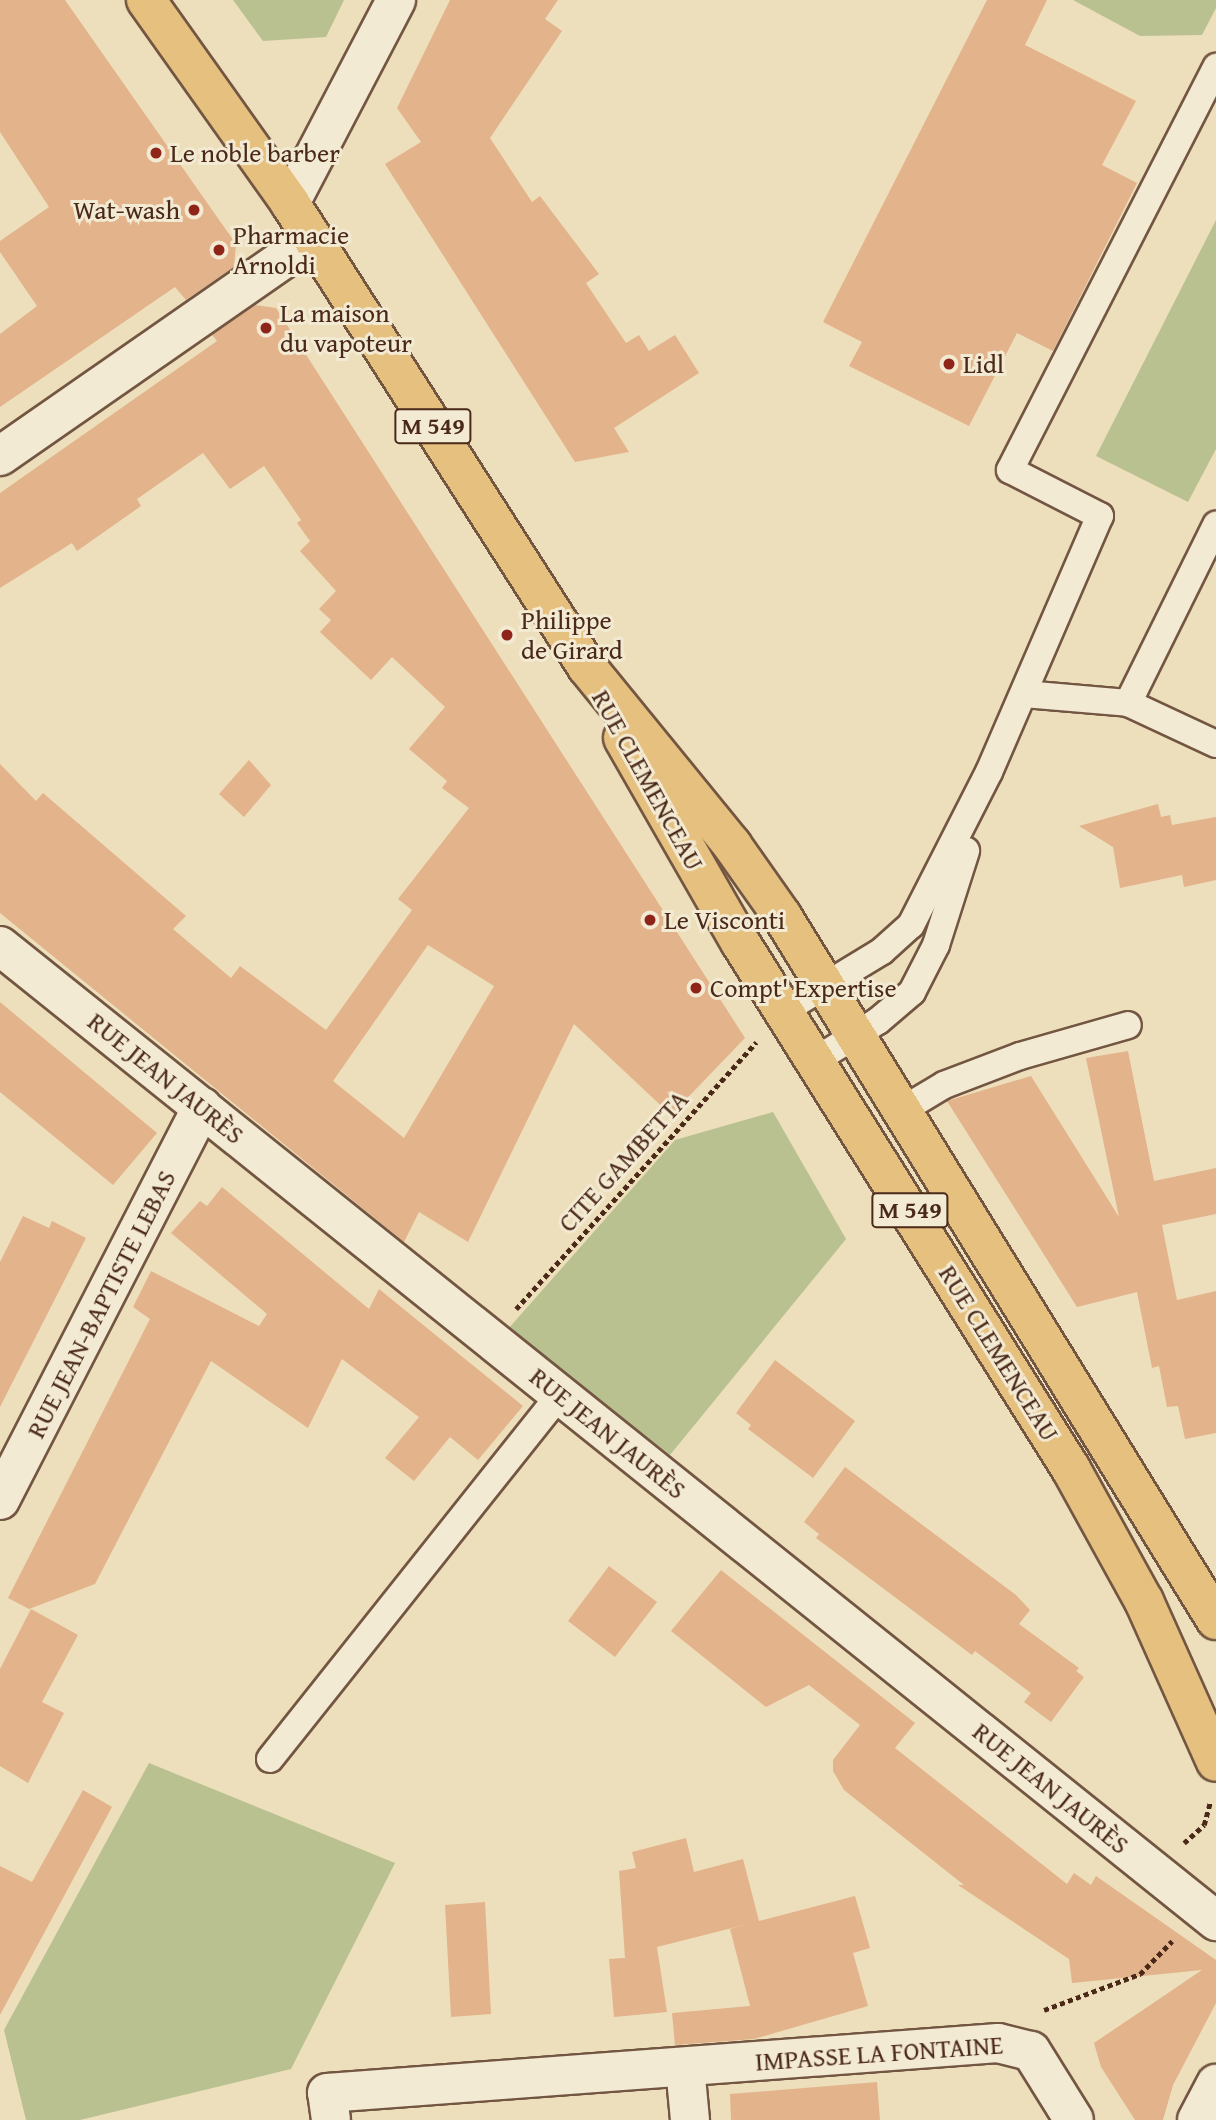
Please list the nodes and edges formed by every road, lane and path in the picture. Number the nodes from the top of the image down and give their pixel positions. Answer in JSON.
{"nodes":[{"id":1,"x":146,"y":0,"type":"edge"},
{"id":2,"x":396,"y":0,"type":"edge"},
{"id":3,"x":1216,"y":67,"type":"edge"},
{"id":4,"x":290,"y":203,"type":"junction"},
{"id":5,"x":312,"y":239,"type":"junction"},
{"id":6,"x":0,"y":456,"type":"edge"},
{"id":7,"x":1216,"y":525,"type":"edge"},
{"id":8,"x":587,"y":667,"type":"junction"},
{"id":9,"x":1024,"y":694,"type":"junction"},
{"id":10,"x":1128,"y":703,"type":"junction"},
{"id":11,"x":1216,"y":744,"type":"edge"},
{"id":12,"x":989,"y":772,"type":"junction"},
{"id":13,"x":0,"y":946,"type":"edge"},
{"id":14,"x":827,"y":986,"type":"junction"},
{"id":15,"x":785,"y":1010,"type":"junction"},
{"id":16,"x":1128,"y":1025,"type":"dead end"},
{"id":17,"x":857,"y":1034,"type":"junction"},
{"id":18,"x":816,"y":1060,"type":"junction"},
{"id":19,"x":202,"y":1107,"type":"junction"},
{"id":20,"x":904,"y":1109,"type":"junction"},
{"id":21,"x":490,"y":1338,"type":"junction"},
{"id":22,"x":560,"y":1395,"type":"junction"},
{"id":23,"x":0,"y":1500,"type":"edge"},
{"id":24,"x":1216,"y":1620,"type":"edge"},
{"id":25,"x":270,"y":1759,"type":"dead end"},
{"id":26,"x":1215,"y":1761,"type":"edge"},
{"id":27,"x":1178,"y":1845,"type":"dead end"},
{"id":28,"x":1209,"y":1915,"type":"edge"},
{"id":29,"x":1013,"y":2044,"type":"junction"},
{"id":30,"x":685,"y":2067,"type":"junction"},
{"id":31,"x":1216,"y":2084,"type":"edge"},
{"id":32,"x":331,"y":2120,"type":"edge"},
{"id":33,"x":690,"y":2120,"type":"edge"},
{"id":34,"x":1073,"y":2120,"type":"edge"},
{"id":35,"x":1196,"y":2120,"type":"edge"}],
"edges":[{"from":1,"to":4,"type":"main road","number":"M 549"},
{"from":2,"to":4,"type":"street"},
{"from":3,"to":9,"type":"lane"},
{"from":4,"to":5,"type":"main road","name":"RUE CLEMENCEAU","number":"M 549"},
{"from":5,"to":6,"type":"street"},
{"from":5,"to":8,"type":"main road","name":"RUE CLEMENCEAU","number":"M 549"},
{"from":7,"to":10,"type":"lane"},
{"from":8,"to":14,"type":"main road","name":"RUE CLEMENCEAU","number":"M 549"},
{"from":8,"to":15,"type":"main road","name":"RUE CLEMENCEAU","number":"M 549"},
{"from":9,"to":10,"type":"lane"},
{"from":9,"to":12,"type":"lane"},
{"from":10,"to":11,"type":"lane"},
{"from":12,"to":14,"type":"lane"},
{"from":12,"to":17,"type":"lane"},
{"from":13,"to":19,"type":"street","name":"RUE JEAN JAURÈS"},
{"from":14,"to":15,"type":"lane"},
{"from":14,"to":17,"type":"main road","name":"RUE CLEMENCEAU","number":"M 549"},
{"from":15,"to":18,"type":"main road","name":"RUE CLEMENCEAU","number":"M 549"},
{"from":15,"to":21,"type":"path","name":"CITE GAMBETTA"},
{"from":16,"to":20,"type":"lane"},
{"from":17,"to":18,"type":"lane"},
{"from":17,"to":20,"type":"main road","name":"RUE CLEMENCEAU","number":"M 549"},
{"from":18,"to":26,"type":"main road","name":"RUE CLEMENCEAU","number":"M 549"},
{"from":19,"to":21,"type":"street","name":"RUE JEAN JAURÈS"},
{"from":19,"to":23,"type":"street","name":"RUE JEAN-BAPTISTE LEBAS"},
{"from":20,"to":24,"type":"main road","name":"RUE CLEMENCEAU","number":"M 549"},
{"from":21,"to":22,"type":"street","name":"RUE JEAN JAURÈS"},
{"from":22,"to":25,"type":"lane"},
{"from":22,"to":28,"type":"street","name":"RUE JEAN JAURÈS"},
{"from":26,"to":27,"type":"path"},
{"from":28,"to":29,"type":"path"},
{"from":29,"to":30,"type":"street","name":"IMPASSE LA FONTAINE"},
{"from":29,"to":34,"type":"street","name":"IMPASSE LA FONTAINE"},
{"from":30,"to":32,"type":"street","name":"IMPASSE LA FONTAINE"},
{"from":30,"to":33,"type":"street"},
{"from":31,"to":35,"type":"street"}]}
